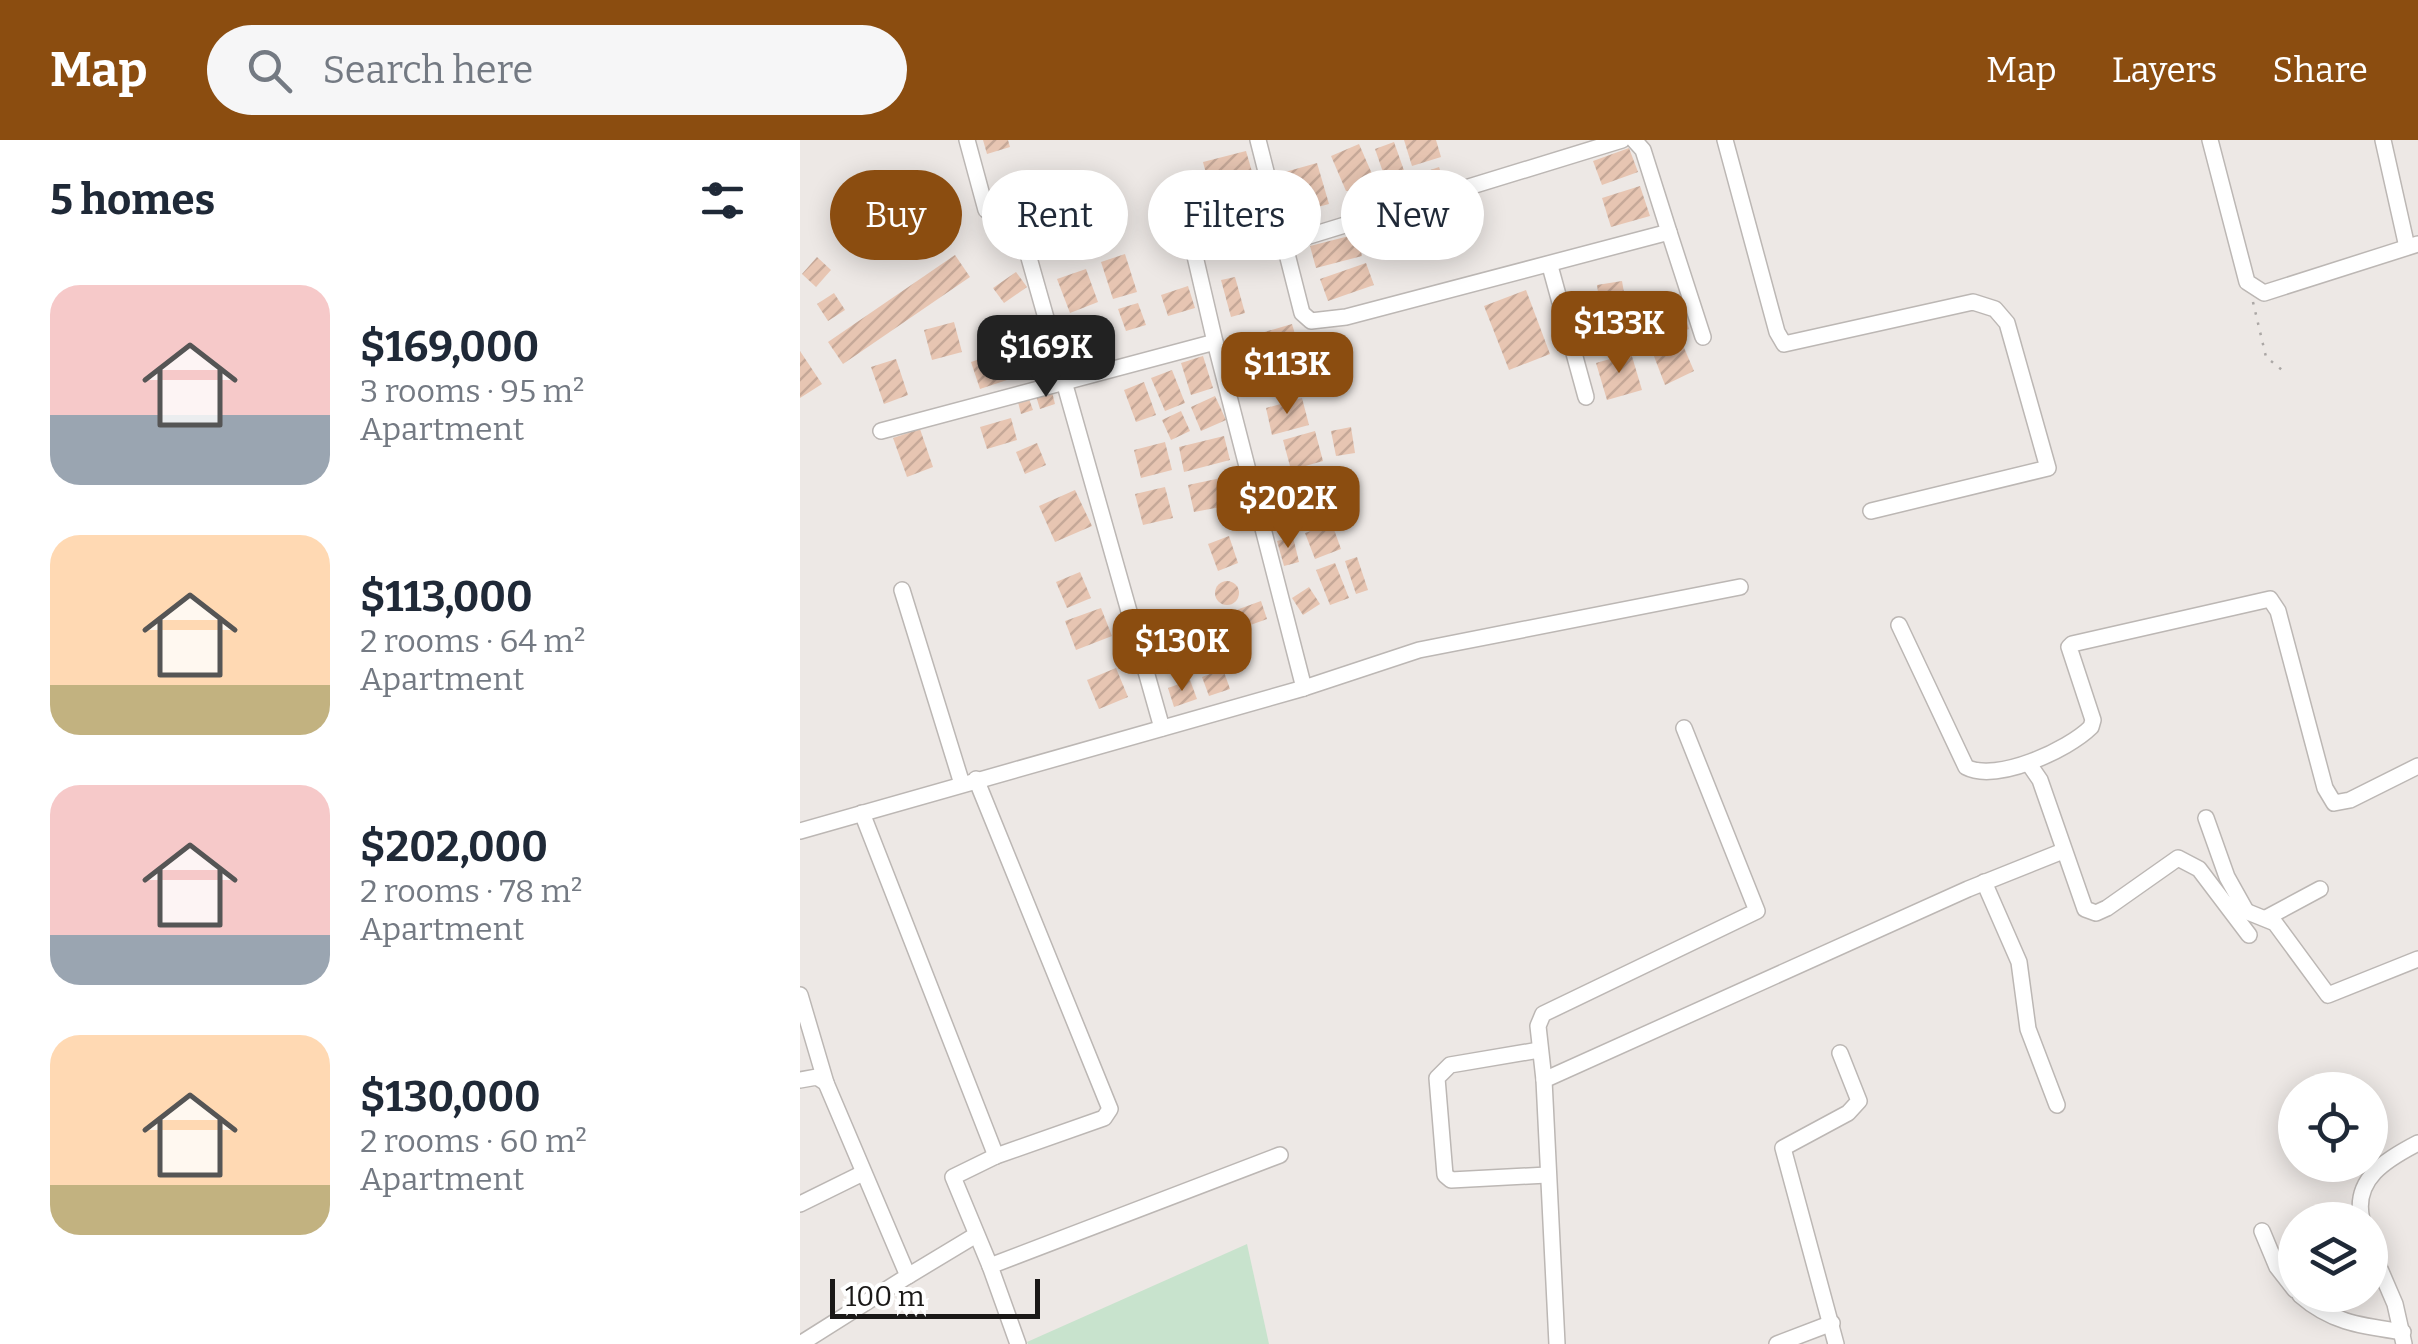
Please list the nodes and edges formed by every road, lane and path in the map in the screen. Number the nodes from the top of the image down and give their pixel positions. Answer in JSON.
{"nodes":[{"id":1,"x":966,"y":140,"type":"edge"},
{"id":2,"x":1258,"y":140,"type":"edge"},
{"id":3,"x":1622,"y":140,"type":"edge"},
{"id":4,"x":1724,"y":140,"type":"edge"},
{"id":5,"x":2210,"y":140,"type":"edge"},
{"id":6,"x":2383,"y":140,"type":"edge"},
{"id":7,"x":1639,"y":143,"type":"edge"},
{"id":8,"x":1265,"y":170,"type":"edge"},
{"id":9,"x":982,"y":196,"type":"edge"},
{"id":10,"x":1321,"y":232,"type":"edge"},
{"id":11,"x":1669,"y":232,"type":"junction"},
{"id":12,"x":2413,"y":246,"type":"edge"},
{"id":13,"x":1030,"y":260,"type":"edge"},
{"id":14,"x":1196,"y":260,"type":"edge"},
{"id":15,"x":1287,"y":260,"type":"edge"},
{"id":16,"x":1550,"y":266,"type":"junction"},
{"id":17,"x":2256,"y":291,"type":"junction"},
{"id":18,"x":1703,"y":337,"type":"dead end"},
{"id":19,"x":1215,"y":342,"type":"junction"},
{"id":20,"x":2286,"y":374,"type":"dead end"},
{"id":21,"x":1065,"y":384,"type":"junction"},
{"id":22,"x":1586,"y":397,"type":"dead end"},
{"id":23,"x":882,"y":431,"type":"dead end"},
{"id":24,"x":1871,"y":511,"type":"dead end"},
{"id":25,"x":1740,"y":587,"type":"dead end"},
{"id":26,"x":902,"y":590,"type":"dead end"},
{"id":27,"x":1899,"y":625,"type":"dead end"},
{"id":28,"x":1304,"y":688,"type":"junction"},
{"id":29,"x":1162,"y":728,"type":"junction"},
{"id":30,"x":1684,"y":728,"type":"dead end"},
{"id":31,"x":2029,"y":764,"type":"junction"},
{"id":32,"x":2418,"y":766,"type":"edge"},
{"id":33,"x":969,"y":782,"type":"junction"},
{"id":34,"x":862,"y":814,"type":"junction"},
{"id":35,"x":2206,"y":818,"type":"dead end"},
{"id":36,"x":800,"y":830,"type":"edge"},
{"id":37,"x":2063,"y":852,"type":"junction"},
{"id":38,"x":1984,"y":882,"type":"junction"},
{"id":39,"x":2320,"y":889,"type":"dead end"},
{"id":40,"x":2228,"y":904,"type":"junction"},
{"id":41,"x":2246,"y":911,"type":"junction"},
{"id":42,"x":2266,"y":918,"type":"junction"},
{"id":43,"x":2249,"y":934,"type":"dead end"},
{"id":44,"x":2418,"y":959,"type":"edge"},
{"id":45,"x":800,"y":996,"type":"edge"},
{"id":46,"x":1539,"y":1050,"type":"junction"},
{"id":47,"x":1840,"y":1053,"type":"dead end"},
{"id":48,"x":800,"y":1080,"type":"edge"},
{"id":49,"x":1544,"y":1080,"type":"junction"},
{"id":50,"x":826,"y":1083,"type":"junction"},
{"id":51,"x":2057,"y":1105,"type":"dead end"},
{"id":52,"x":2418,"y":1142,"type":"edge"},
{"id":53,"x":1280,"y":1155,"type":"dead end"},
{"id":54,"x":996,"y":1156,"type":"junction"},
{"id":55,"x":863,"y":1173,"type":"junction"},
{"id":56,"x":1546,"y":1175,"type":"junction"},
{"id":57,"x":2363,"y":1202,"type":"edge"},
{"id":58,"x":800,"y":1204,"type":"edge"},
{"id":59,"x":2262,"y":1231,"type":"dead end"},
{"id":60,"x":976,"y":1235,"type":"junction"},
{"id":61,"x":990,"y":1266,"type":"junction"},
{"id":62,"x":2278,"y":1269,"type":"edge"},
{"id":63,"x":908,"y":1276,"type":"junction"},
{"id":64,"x":2388,"y":1295,"type":"edge"},
{"id":65,"x":2319,"y":1312,"type":"edge"},
{"id":66,"x":1832,"y":1323,"type":"junction"},
{"id":67,"x":2404,"y":1338,"type":"edge"},
{"id":68,"x":800,"y":1344,"type":"edge"},
{"id":69,"x":1018,"y":1344,"type":"edge"},
{"id":70,"x":1557,"y":1344,"type":"edge"},
{"id":71,"x":1776,"y":1344,"type":"edge"},
{"id":72,"x":1836,"y":1344,"type":"edge"}],
"edges":[{"from":1,"to":9,"type":"street"},
{"from":2,"to":8,"type":"street"},
{"from":3,"to":10,"type":"street"},
{"from":4,"to":24,"type":"street"},
{"from":5,"to":17,"type":"street"},
{"from":6,"to":12,"type":"street"},
{"from":7,"to":11,"type":"street"},
{"from":11,"to":16,"type":"street"},
{"from":11,"to":18,"type":"street"},
{"from":12,"to":17,"type":"street"},
{"from":13,"to":21,"type":"street"},
{"from":14,"to":19,"type":"street"},
{"from":15,"to":16,"type":"street"},
{"from":16,"to":22,"type":"street"},
{"from":17,"to":20,"type":"path"},
{"from":19,"to":21,"type":"street"},
{"from":19,"to":28,"type":"street"},
{"from":21,"to":23,"type":"street"},
{"from":21,"to":29,"type":"street"},
{"from":25,"to":28,"type":"street"},
{"from":26,"to":33,"type":"street"},
{"from":27,"to":31,"type":"street"},
{"from":28,"to":29,"type":"street"},
{"from":29,"to":33,"type":"street"},
{"from":30,"to":46,"type":"street"},
{"from":31,"to":32,"type":"street"},
{"from":31,"to":37,"type":"street"},
{"from":33,"to":34,"type":"street"},
{"from":33,"to":54,"type":"street"},
{"from":34,"to":36,"type":"street"},
{"from":34,"to":54,"type":"street"},
{"from":35,"to":41,"type":"street"},
{"from":37,"to":38,"type":"street"},
{"from":37,"to":40,"type":"street"},
{"from":38,"to":49,"type":"street"},
{"from":38,"to":51,"type":"street"},
{"from":39,"to":42,"type":"street"},
{"from":40,"to":41,"type":"street"},
{"from":40,"to":43,"type":"street"},
{"from":41,"to":42,"type":"street"},
{"from":42,"to":44,"type":"street"},
{"from":45,"to":50,"type":"street"},
{"from":46,"to":49,"type":"street"},
{"from":46,"to":56,"type":"street"},
{"from":47,"to":66,"type":"street"},
{"from":48,"to":50,"type":"street"},
{"from":49,"to":56,"type":"street"},
{"from":50,"to":55,"type":"street"},
{"from":52,"to":57,"type":"street"},
{"from":53,"to":61,"type":"street"},
{"from":54,"to":60,"type":"street"},
{"from":55,"to":58,"type":"street"},
{"from":55,"to":63,"type":"street"},
{"from":56,"to":70,"type":"street"},
{"from":59,"to":62,"type":"street"},
{"from":60,"to":61,"type":"street"},
{"from":60,"to":63,"type":"street"},
{"from":61,"to":69,"type":"street"},
{"from":63,"to":68,"type":"street"},
{"from":64,"to":67,"type":"street"},
{"from":65,"to":67,"type":"street"},
{"from":66,"to":71,"type":"street"},
{"from":66,"to":72,"type":"street"}]}
